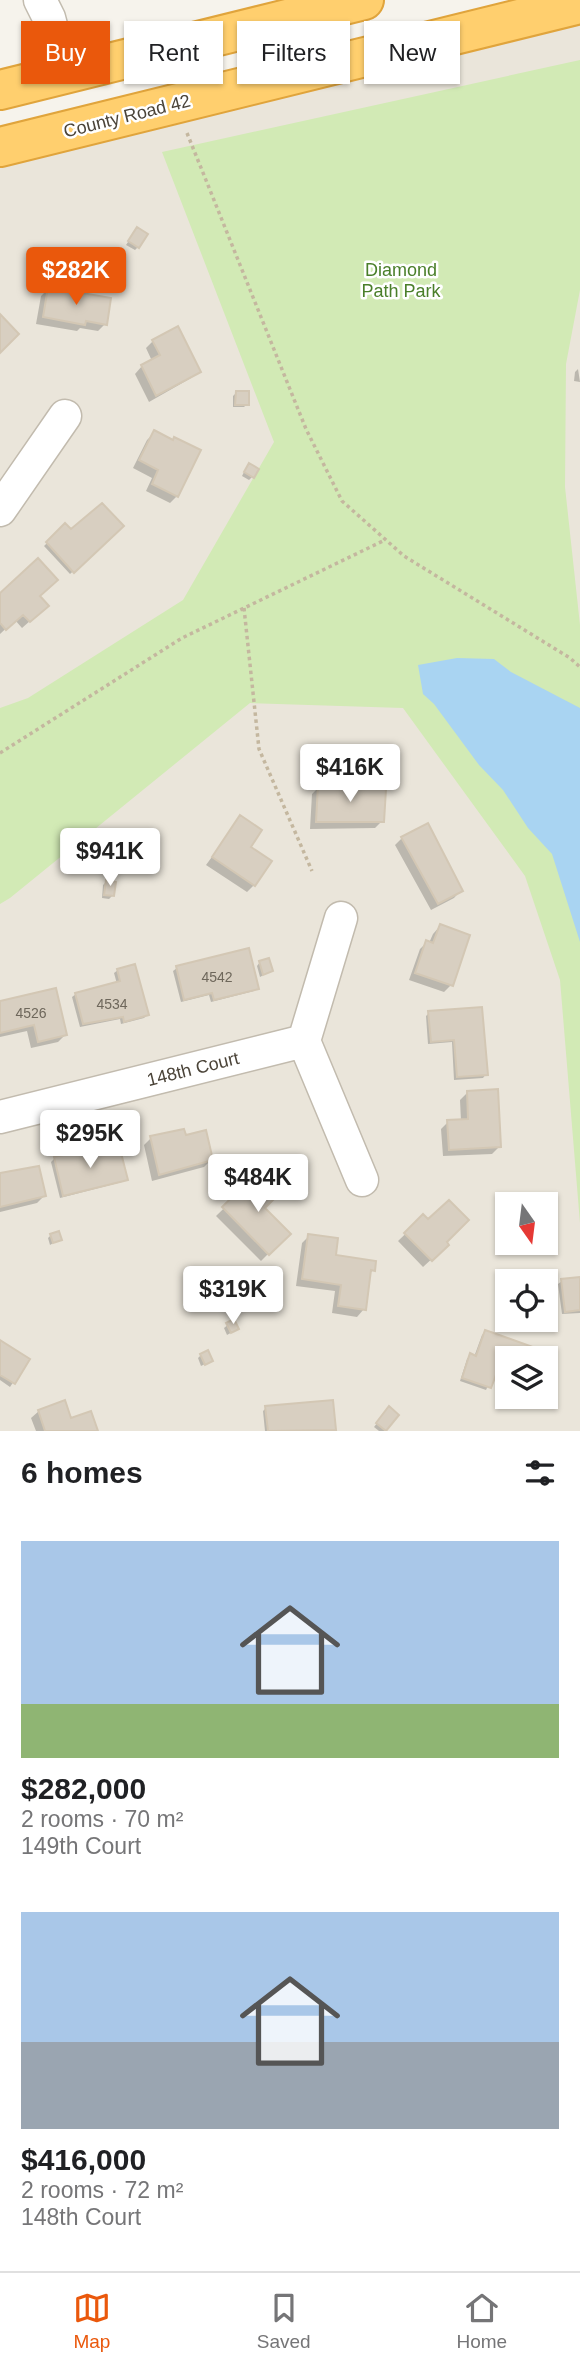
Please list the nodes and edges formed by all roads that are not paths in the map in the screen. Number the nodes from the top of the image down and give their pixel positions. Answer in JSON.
{"nodes":[{"id":1,"x":40,"y":0,"type":"edge"},
{"id":2,"x":364,"y":0,"type":"edge"},
{"id":3,"x":580,"y":4,"type":"edge"},
{"id":4,"x":51,"y":21,"type":"edge"},
{"id":5,"x":110,"y":63,"type":"edge"},
{"id":6,"x":24,"y":84,"type":"edge"},
{"id":7,"x":0,"y":90,"type":"edge"},
{"id":8,"x":0,"y":147,"type":"edge"},
{"id":9,"x":65,"y":416,"type":"dead end"},
{"id":10,"x":0,"y":510,"type":"edge"},
{"id":11,"x":341,"y":918,"type":"dead end"},
{"id":12,"x":304,"y":1041,"type":"junction"},
{"id":13,"x":0,"y":1117,"type":"edge"},
{"id":14,"x":362,"y":1180,"type":"dead end"}],
"edges":[{"from":1,"to":4,"type":"street"},
{"from":2,"to":5,"type":"highway"},
{"from":3,"to":8,"type":"highway","name":"County Road 42"},
{"from":6,"to":7,"type":"highway"},
{"from":9,"to":10,"type":"street"},
{"from":11,"to":12,"type":"street"},
{"from":12,"to":13,"type":"street","name":"148th Court"},
{"from":12,"to":14,"type":"street"}]}
